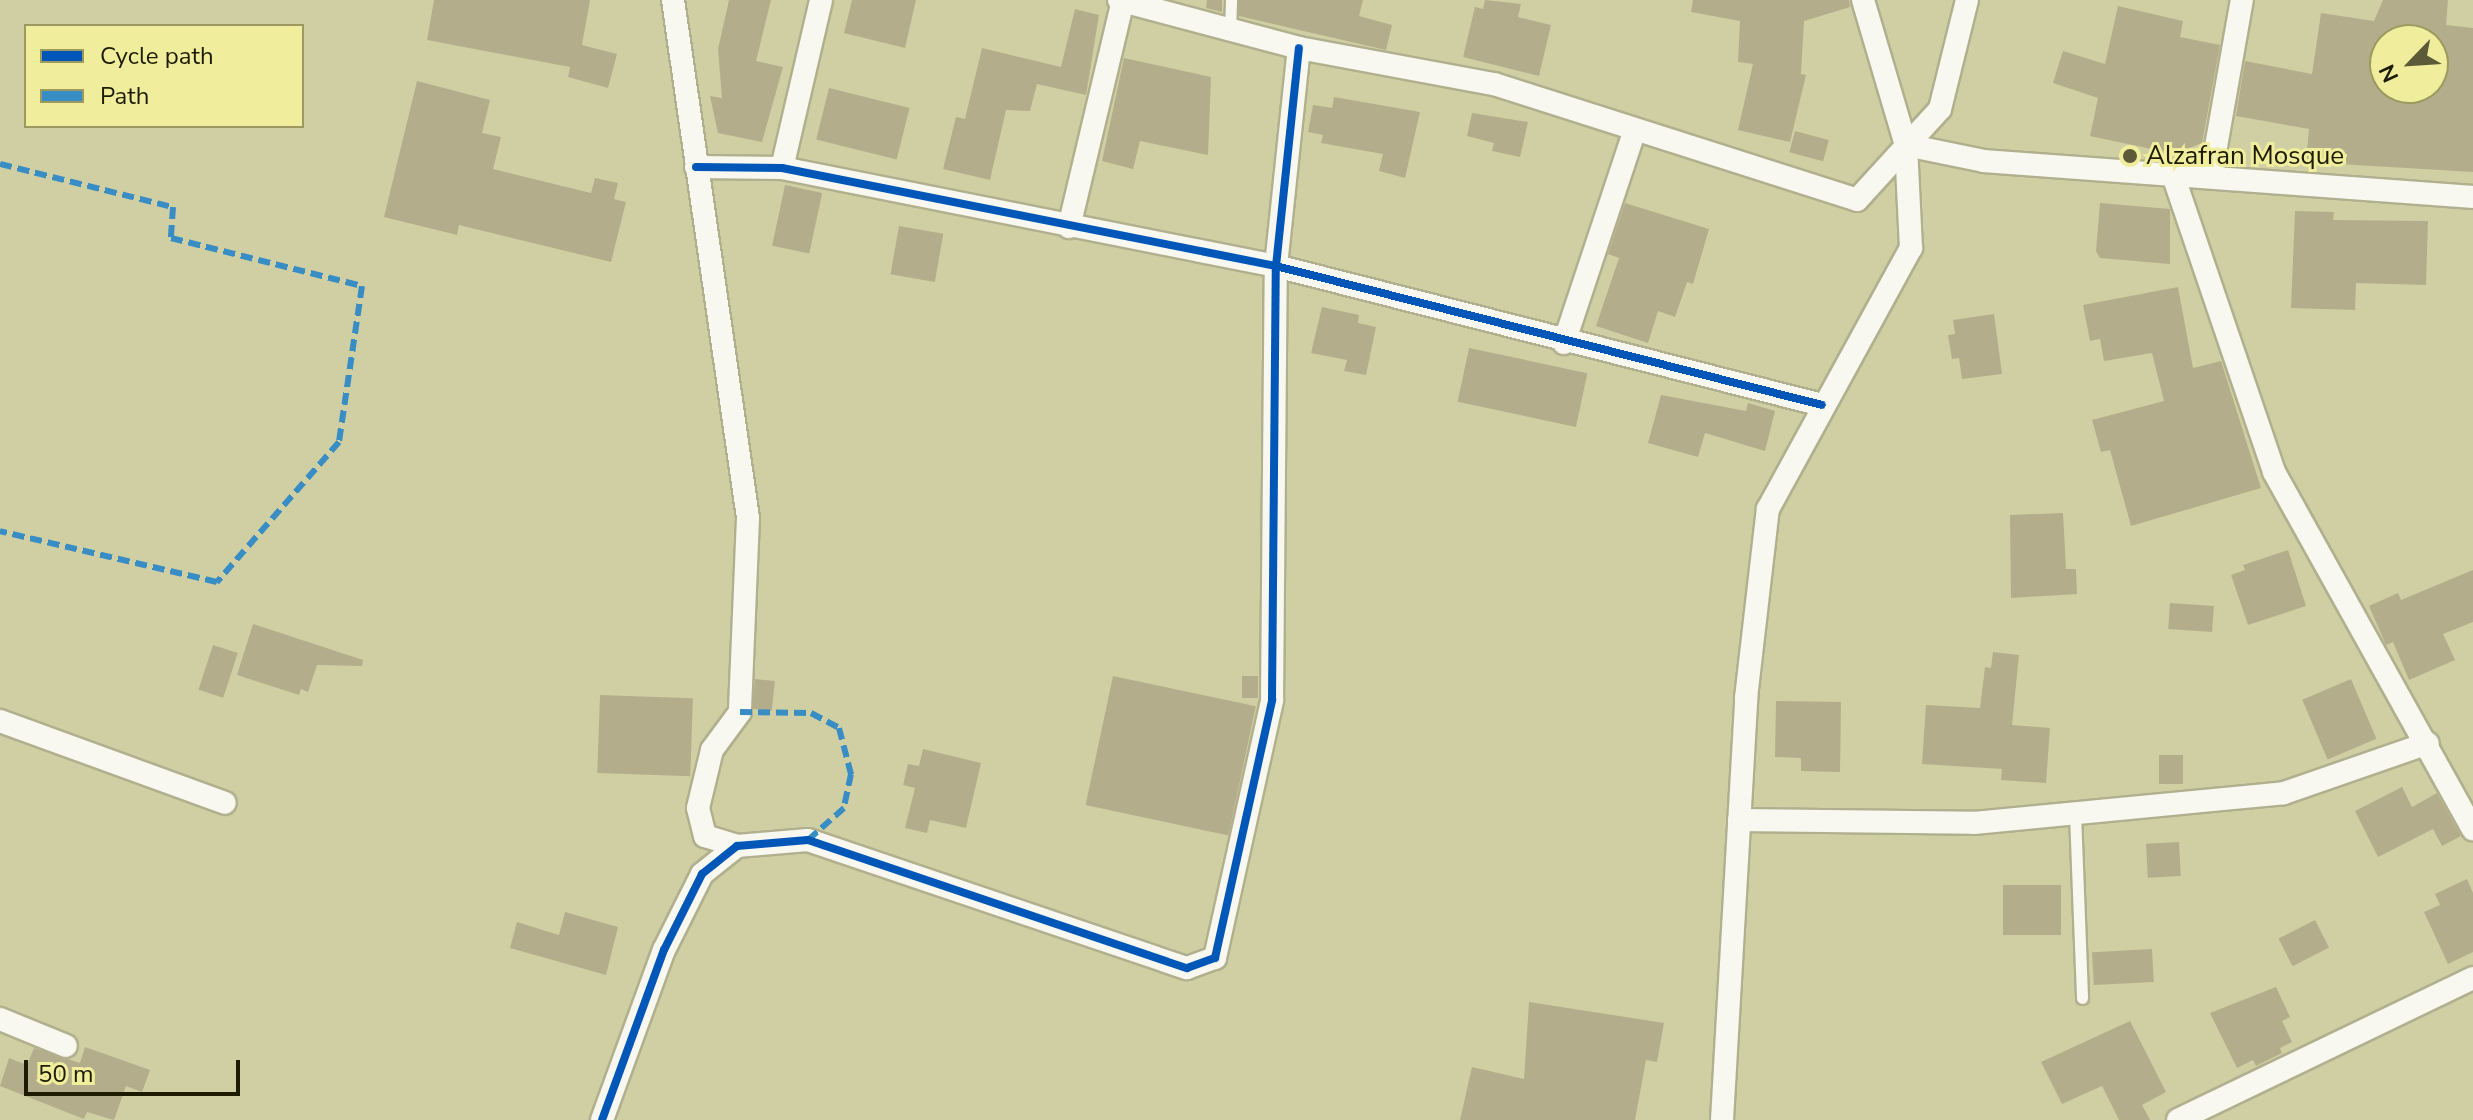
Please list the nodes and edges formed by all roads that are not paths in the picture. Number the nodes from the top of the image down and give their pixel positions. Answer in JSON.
{"nodes":[{"id":1,"x":673,"y":0,"type":"edge"},
{"id":2,"x":821,"y":0,"type":"edge"},
{"id":3,"x":1121,"y":0,"type":"edge"},
{"id":4,"x":1231,"y":0,"type":"edge"},
{"id":5,"x":1863,"y":0,"type":"edge"},
{"id":6,"x":1967,"y":0,"type":"edge"},
{"id":7,"x":2242,"y":0,"type":"edge"},
{"id":8,"x":1230,"y":30,"type":"junction"},
{"id":9,"x":1299,"y":48,"type":"junction"},
{"id":10,"x":1635,"y":130,"type":"junction"},
{"id":11,"x":1906,"y":145,"type":"junction"},
{"id":12,"x":696,"y":167,"type":"junction"},
{"id":13,"x":782,"y":168,"type":"junction"},
{"id":14,"x":2172,"y":172,"type":"junction"},
{"id":15,"x":2211,"y":175,"type":"junction"},
{"id":16,"x":2473,"y":197,"type":"edge"},
{"id":17,"x":1069,"y":227,"type":"junction"},
{"id":18,"x":1276,"y":266,"type":"junction"},
{"id":19,"x":1564,"y":343,"type":"junction"},
{"id":20,"x":1822,"y":405,"type":"junction"},
{"id":21,"x":0,"y":721,"type":"edge"},
{"id":22,"x":2428,"y":743,"type":"junction"},
{"id":23,"x":225,"y":803,"type":"dead end"},
{"id":24,"x":2075,"y":814,"type":"junction"},
{"id":25,"x":1739,"y":820,"type":"junction"},
{"id":26,"x":2473,"y":829,"type":"edge"},
{"id":27,"x":737,"y":846,"type":"junction"},
{"id":28,"x":2473,"y":978,"type":"edge"},
{"id":29,"x":2082,"y":998,"type":"dead end"},
{"id":30,"x":0,"y":1019,"type":"edge"},
{"id":31,"x":66,"y":1046,"type":"dead end"},
{"id":32,"x":602,"y":1120,"type":"edge"},
{"id":33,"x":1722,"y":1120,"type":"edge"},
{"id":34,"x":2178,"y":1120,"type":"edge"}],
"edges":[{"from":1,"to":12,"type":"street"},
{"from":2,"to":13,"type":"street"},
{"from":3,"to":8,"type":"street"},
{"from":3,"to":17,"type":"street"},
{"from":4,"to":8,"type":"lane"},
{"from":5,"to":11,"type":"street"},
{"from":6,"to":11,"type":"street"},
{"from":7,"to":15,"type":"street"},
{"from":8,"to":9,"type":"street"},
{"from":9,"to":10,"type":"street"},
{"from":9,"to":18,"type":"street"},
{"from":10,"to":11,"type":"street"},
{"from":10,"to":19,"type":"street"},
{"from":11,"to":14,"type":"street"},
{"from":11,"to":20,"type":"street"},
{"from":12,"to":13,"type":"street"},
{"from":12,"to":27,"type":"street"},
{"from":13,"to":17,"type":"street"},
{"from":14,"to":15,"type":"street"},
{"from":14,"to":22,"type":"street"},
{"from":15,"to":16,"type":"street"},
{"from":17,"to":18,"type":"street"},
{"from":18,"to":19,"type":"street"},
{"from":18,"to":27,"type":"street"},
{"from":19,"to":20,"type":"street"},
{"from":20,"to":25,"type":"street"},
{"from":21,"to":23,"type":"street"},
{"from":22,"to":24,"type":"street"},
{"from":22,"to":26,"type":"street"},
{"from":24,"to":25,"type":"street"},
{"from":24,"to":29,"type":"lane"},
{"from":25,"to":33,"type":"street"},
{"from":27,"to":32,"type":"street"},
{"from":28,"to":34,"type":"street"},
{"from":30,"to":31,"type":"street"}]}
